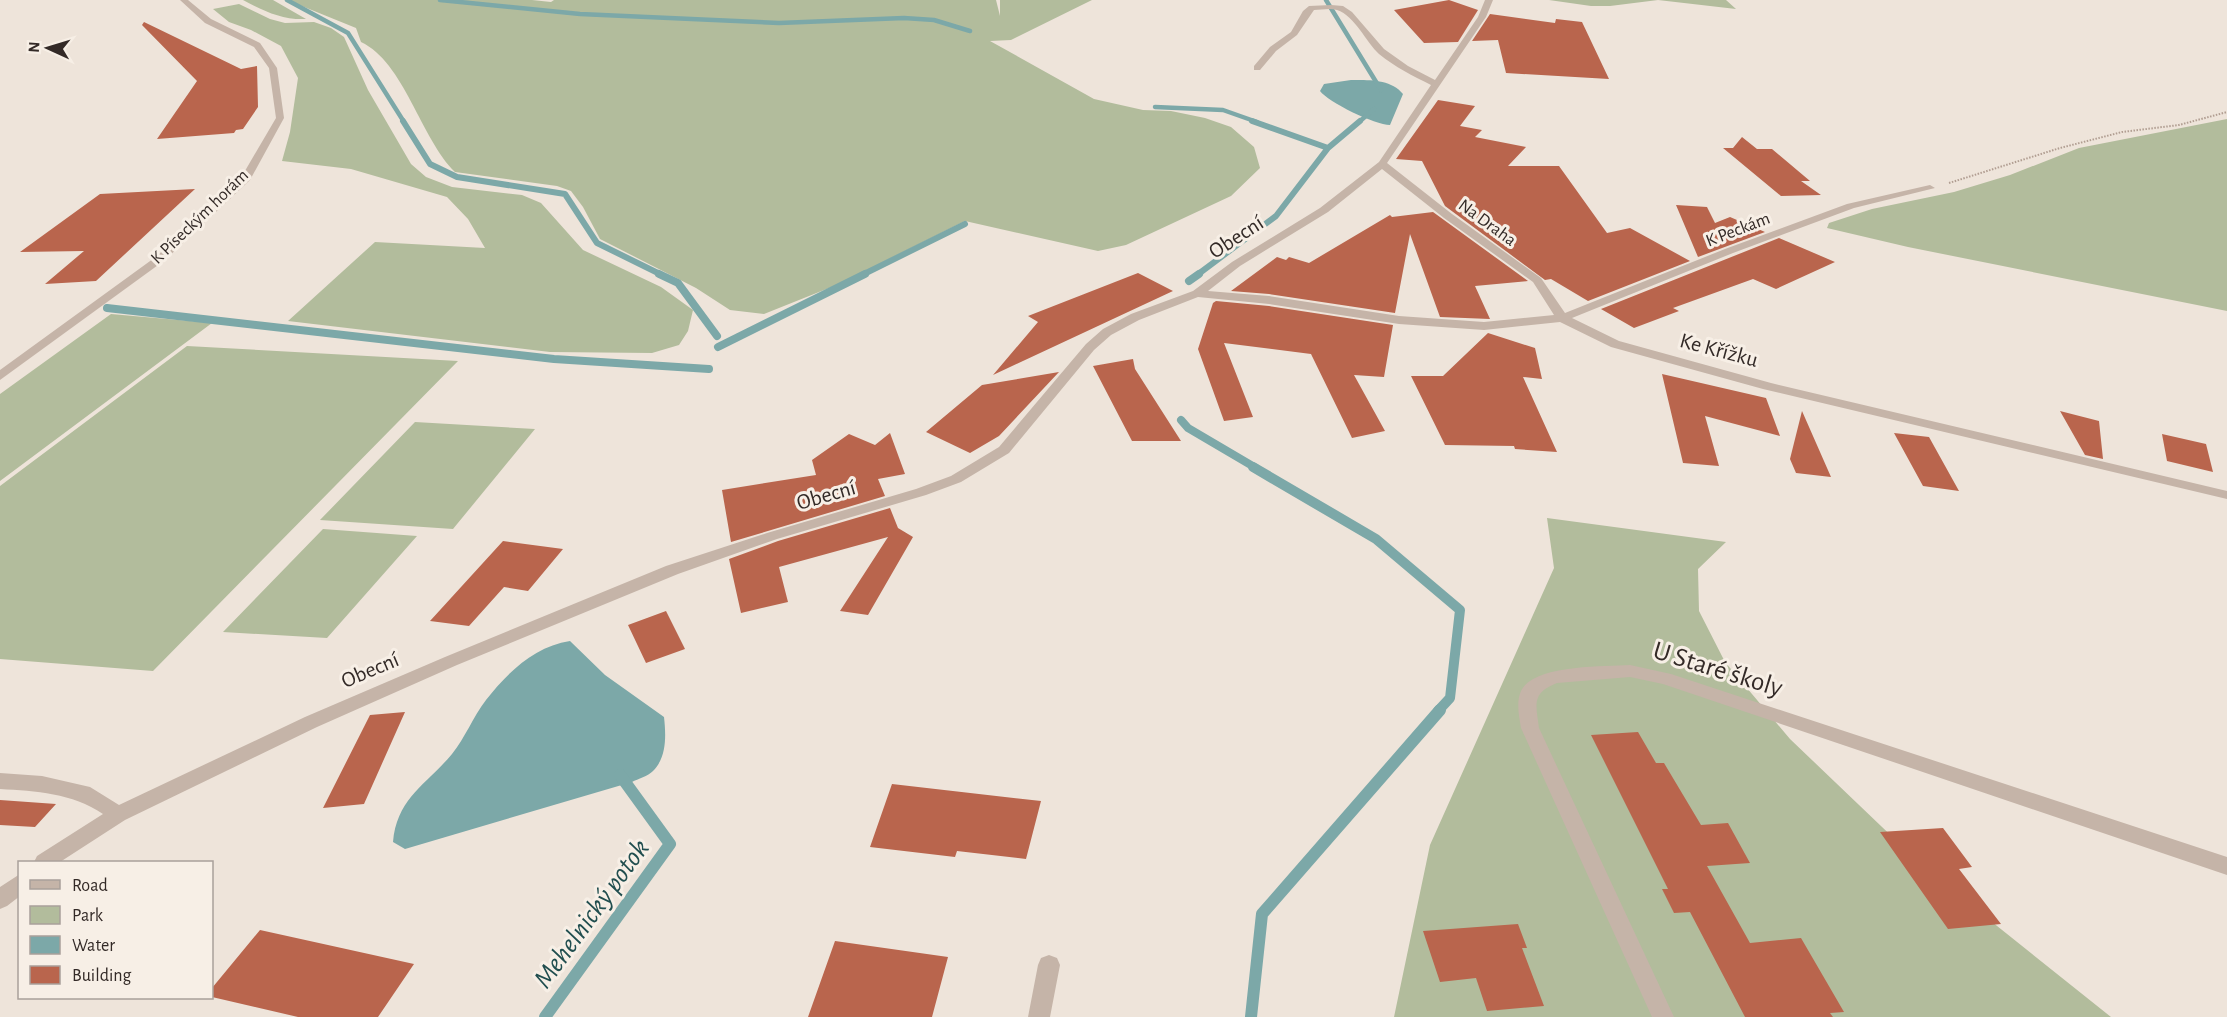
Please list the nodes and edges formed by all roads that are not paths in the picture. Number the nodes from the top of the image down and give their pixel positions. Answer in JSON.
{"nodes":[{"id":1,"x":184,"y":0,"type":"edge"},
{"id":2,"x":1489,"y":0,"type":"edge"},
{"id":3,"x":1257,"y":68,"type":"dead end"},
{"id":4,"x":1435,"y":84,"type":"junction"},
{"id":5,"x":1382,"y":164,"type":"junction"},
{"id":6,"x":1930,"y":188,"type":"road end"},
{"id":7,"x":1197,"y":293,"type":"junction"},
{"id":8,"x":1562,"y":318,"type":"junction"},
{"id":9,"x":0,"y":376,"type":"edge"},
{"id":10,"x":2227,"y":495,"type":"edge"},
{"id":11,"x":0,"y":781,"type":"edge"},
{"id":12,"x":118,"y":814,"type":"junction"},
{"id":13,"x":46,"y":861,"type":"edge"},
{"id":14,"x":2227,"y":866,"type":"edge"},
{"id":15,"x":18,"y":885,"type":"edge"},
{"id":16,"x":0,"y":900,"type":"edge"},
{"id":17,"x":1049,"y":965,"type":"dead end"},
{"id":18,"x":1039,"y":1017,"type":"edge"},
{"id":19,"x":1663,"y":1017,"type":"edge"}],
"edges":[{"from":1,"to":9,"type":"street","name":"K Píseckým horám"},
{"from":2,"to":4,"type":"street","name":"Obecní"},
{"from":3,"to":4,"type":"street"},
{"from":4,"to":5,"type":"street","name":"Obecní"},
{"from":5,"to":7,"type":"street","name":"Obecní"},
{"from":5,"to":8,"type":"street","name":"Na Draha"},
{"from":6,"to":8,"type":"street","name":"K Peckám"},
{"from":7,"to":8,"type":"street"},
{"from":7,"to":12,"type":"street","name":"Obecní"},
{"from":8,"to":10,"type":"street","name":"Ke Křížku"},
{"from":11,"to":12,"type":"street"},
{"from":12,"to":13,"type":"street","name":"Obecní"},
{"from":14,"to":19,"type":"street","name":"U Staré školy"},
{"from":15,"to":16,"type":"street"},
{"from":17,"to":18,"type":"street"}]}
